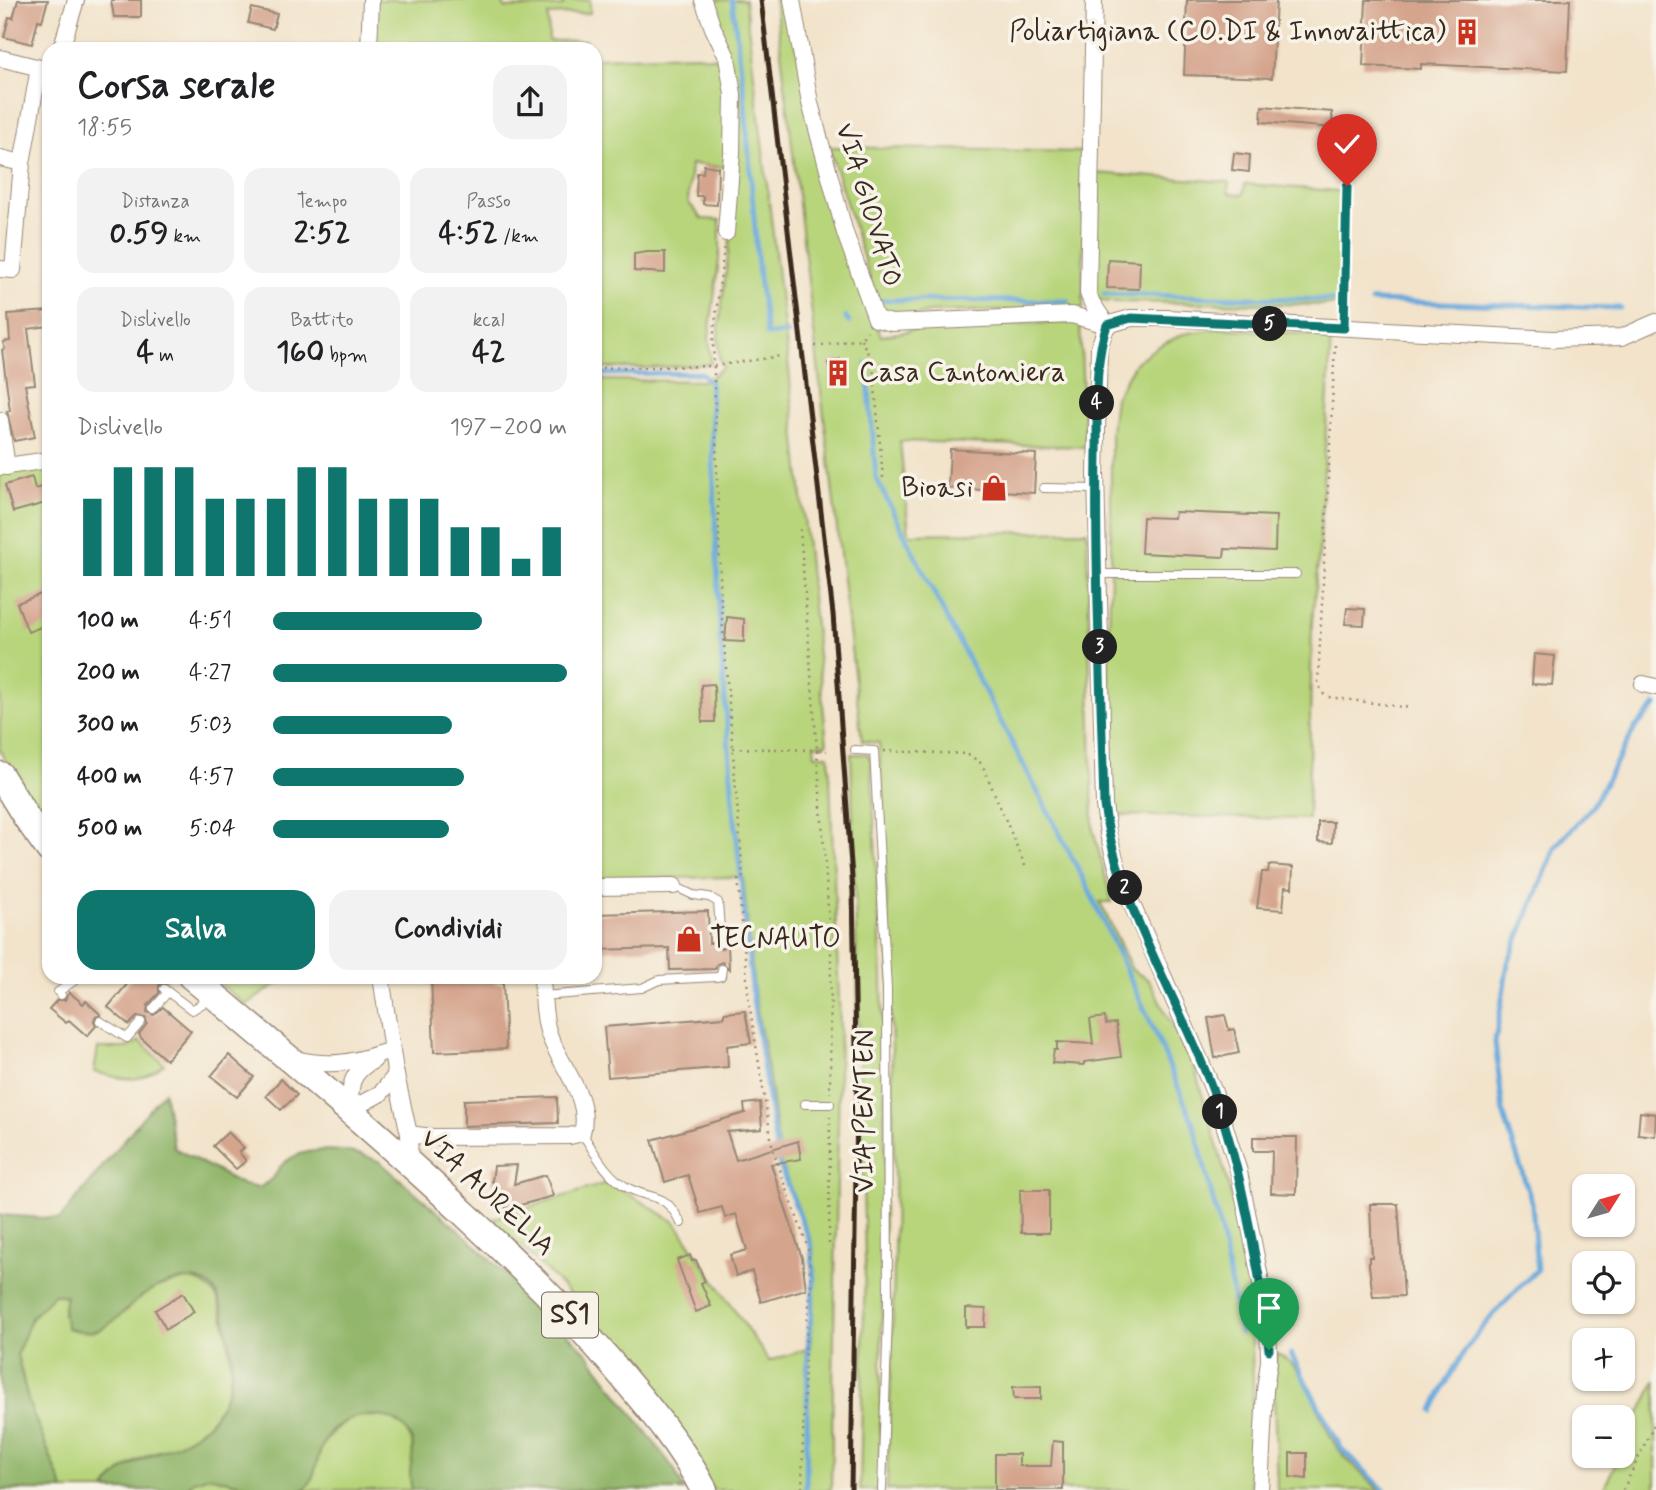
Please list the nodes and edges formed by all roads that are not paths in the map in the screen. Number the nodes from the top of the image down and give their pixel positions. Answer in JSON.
{"nodes":[{"id":1,"x":76,"y":0,"type":"edge"},
{"id":2,"x":703,"y":0,"type":"edge"},
{"id":3,"x":792,"y":0,"type":"edge"},
{"id":4,"x":1094,"y":0,"type":"edge"},
{"id":5,"x":371,"y":8,"type":"edge"},
{"id":6,"x":63,"y":42,"type":"edge"},
{"id":7,"x":369,"y":42,"type":"edge"},
{"id":8,"x":0,"y":58,"type":"edge"},
{"id":9,"x":42,"y":68,"type":"edge"},
{"id":10,"x":42,"y":78,"type":"edge"},
{"id":11,"x":0,"y":158,"type":"edge"},
{"id":12,"x":22,"y":163,"type":"junction"},
{"id":13,"x":726,"y":233,"type":"road end"},
{"id":14,"x":0,"y":269,"type":"edge"},
{"id":15,"x":1656,"y":322,"type":"edge"},
{"id":16,"x":1107,"y":325,"type":"junction"},
{"id":17,"x":0,"y":420,"type":"edge"},
{"id":18,"x":42,"y":460,"type":"edge"},
{"id":19,"x":4,"y":462,"type":"edge"},
{"id":20,"x":1044,"y":488,"type":"dead end"},
{"id":21,"x":1097,"y":489,"type":"junction"},
{"id":22,"x":1098,"y":574,"type":"junction"},
{"id":23,"x":1297,"y":574,"type":"dead end"},
{"id":24,"x":855,"y":750,"type":"dead end"},
{"id":25,"x":0,"y":775,"type":"edge"},
{"id":26,"x":42,"y":839,"type":"edge"},
{"id":27,"x":674,"y":886,"type":"joint"},
{"id":28,"x":602,"y":887,"type":"edge"},
{"id":29,"x":721,"y":943,"type":"dead end"},
{"id":30,"x":722,"y":969,"type":"dead end"},
{"id":31,"x":70,"y":984,"type":"edge"},
{"id":32,"x":200,"y":984,"type":"edge"},
{"id":33,"x":382,"y":984,"type":"edge"},
{"id":34,"x":542,"y":984,"type":"edge"},
{"id":35,"x":61,"y":995,"type":"dead end"},
{"id":36,"x":214,"y":996,"type":"junction"},
{"id":37,"x":543,"y":996,"type":"junction"},
{"id":38,"x":153,"y":1009,"type":"dead end"},
{"id":39,"x":100,"y":1021,"type":"dead end"},
{"id":40,"x":141,"y":1022,"type":"dead end"},
{"id":41,"x":391,"y":1050,"type":"junction"},
{"id":42,"x":286,"y":1056,"type":"junction"},
{"id":43,"x":396,"y":1074,"type":"junction"},
{"id":44,"x":805,"y":1104,"type":"dead end"},
{"id":45,"x":830,"y":1104,"type":"road end"},
{"id":46,"x":350,"y":1110,"type":"junction"},
{"id":47,"x":582,"y":1133,"type":"junction"},
{"id":48,"x":409,"y":1134,"type":"junction"},
{"id":49,"x":410,"y":1164,"type":"junction"},
{"id":50,"x":681,"y":1223,"type":"dead end"},
{"id":51,"x":704,"y":1490,"type":"edge"},
{"id":52,"x":882,"y":1490,"type":"edge"},
{"id":53,"x":1260,"y":1490,"type":"edge"}],
"edges":[{"from":1,"to":6,"type":"street"},
{"from":2,"to":13,"type":"street"},
{"from":3,"to":16,"type":"street","name":"VIA GIOVATO"},
{"from":4,"to":16,"type":"street"},
{"from":5,"to":7,"type":"street"},
{"from":8,"to":9,"type":"street"},
{"from":10,"to":12,"type":"street"},
{"from":11,"to":12,"type":"street"},
{"from":12,"to":14,"type":"street"},
{"from":15,"to":16,"type":"street"},
{"from":16,"to":21,"type":"street"},
{"from":17,"to":19,"type":"street"},
{"from":18,"to":19,"type":"street"},
{"from":20,"to":21,"type":"lane"},
{"from":21,"to":22,"type":"street"},
{"from":22,"to":23,"type":"lane"},
{"from":22,"to":53,"type":"street"},
{"from":24,"to":52,"type":"lane","name":"VIA PENTEN"},
{"from":25,"to":26,"type":"main road"},
{"from":27,"to":28,"type":"street"},
{"from":27,"to":29,"type":"lane"},
{"from":30,"to":37,"type":"lane"},
{"from":31,"to":35,"type":"lane"},
{"from":32,"to":36,"type":"main road","name":"VIA AURELIA","number":"SS1"},
{"from":33,"to":41,"type":"street"},
{"from":34,"to":37,"type":"street"},
{"from":36,"to":38,"type":"lane"},
{"from":36,"to":42,"type":"main road","name":"VIA AURELIA","number":"SS1"},
{"from":37,"to":47,"type":"street"},
{"from":39,"to":40,"type":"lane"},
{"from":41,"to":42,"type":"street"},
{"from":41,"to":43,"type":"street"},
{"from":41,"to":46,"type":"street"},
{"from":42,"to":46,"type":"main road","name":"VIA AURELIA","number":"SS1"},
{"from":43,"to":46,"type":"street"},
{"from":43,"to":48,"type":"street"},
{"from":44,"to":45,"type":"lane"},
{"from":46,"to":49,"type":"main road","name":"VIA AURELIA","number":"SS1"},
{"from":47,"to":48,"type":"street"},
{"from":47,"to":50,"type":"lane"},
{"from":48,"to":49,"type":"street"},
{"from":49,"to":51,"type":"main road","name":"VIA AURELIA","number":"SS1"}]}
